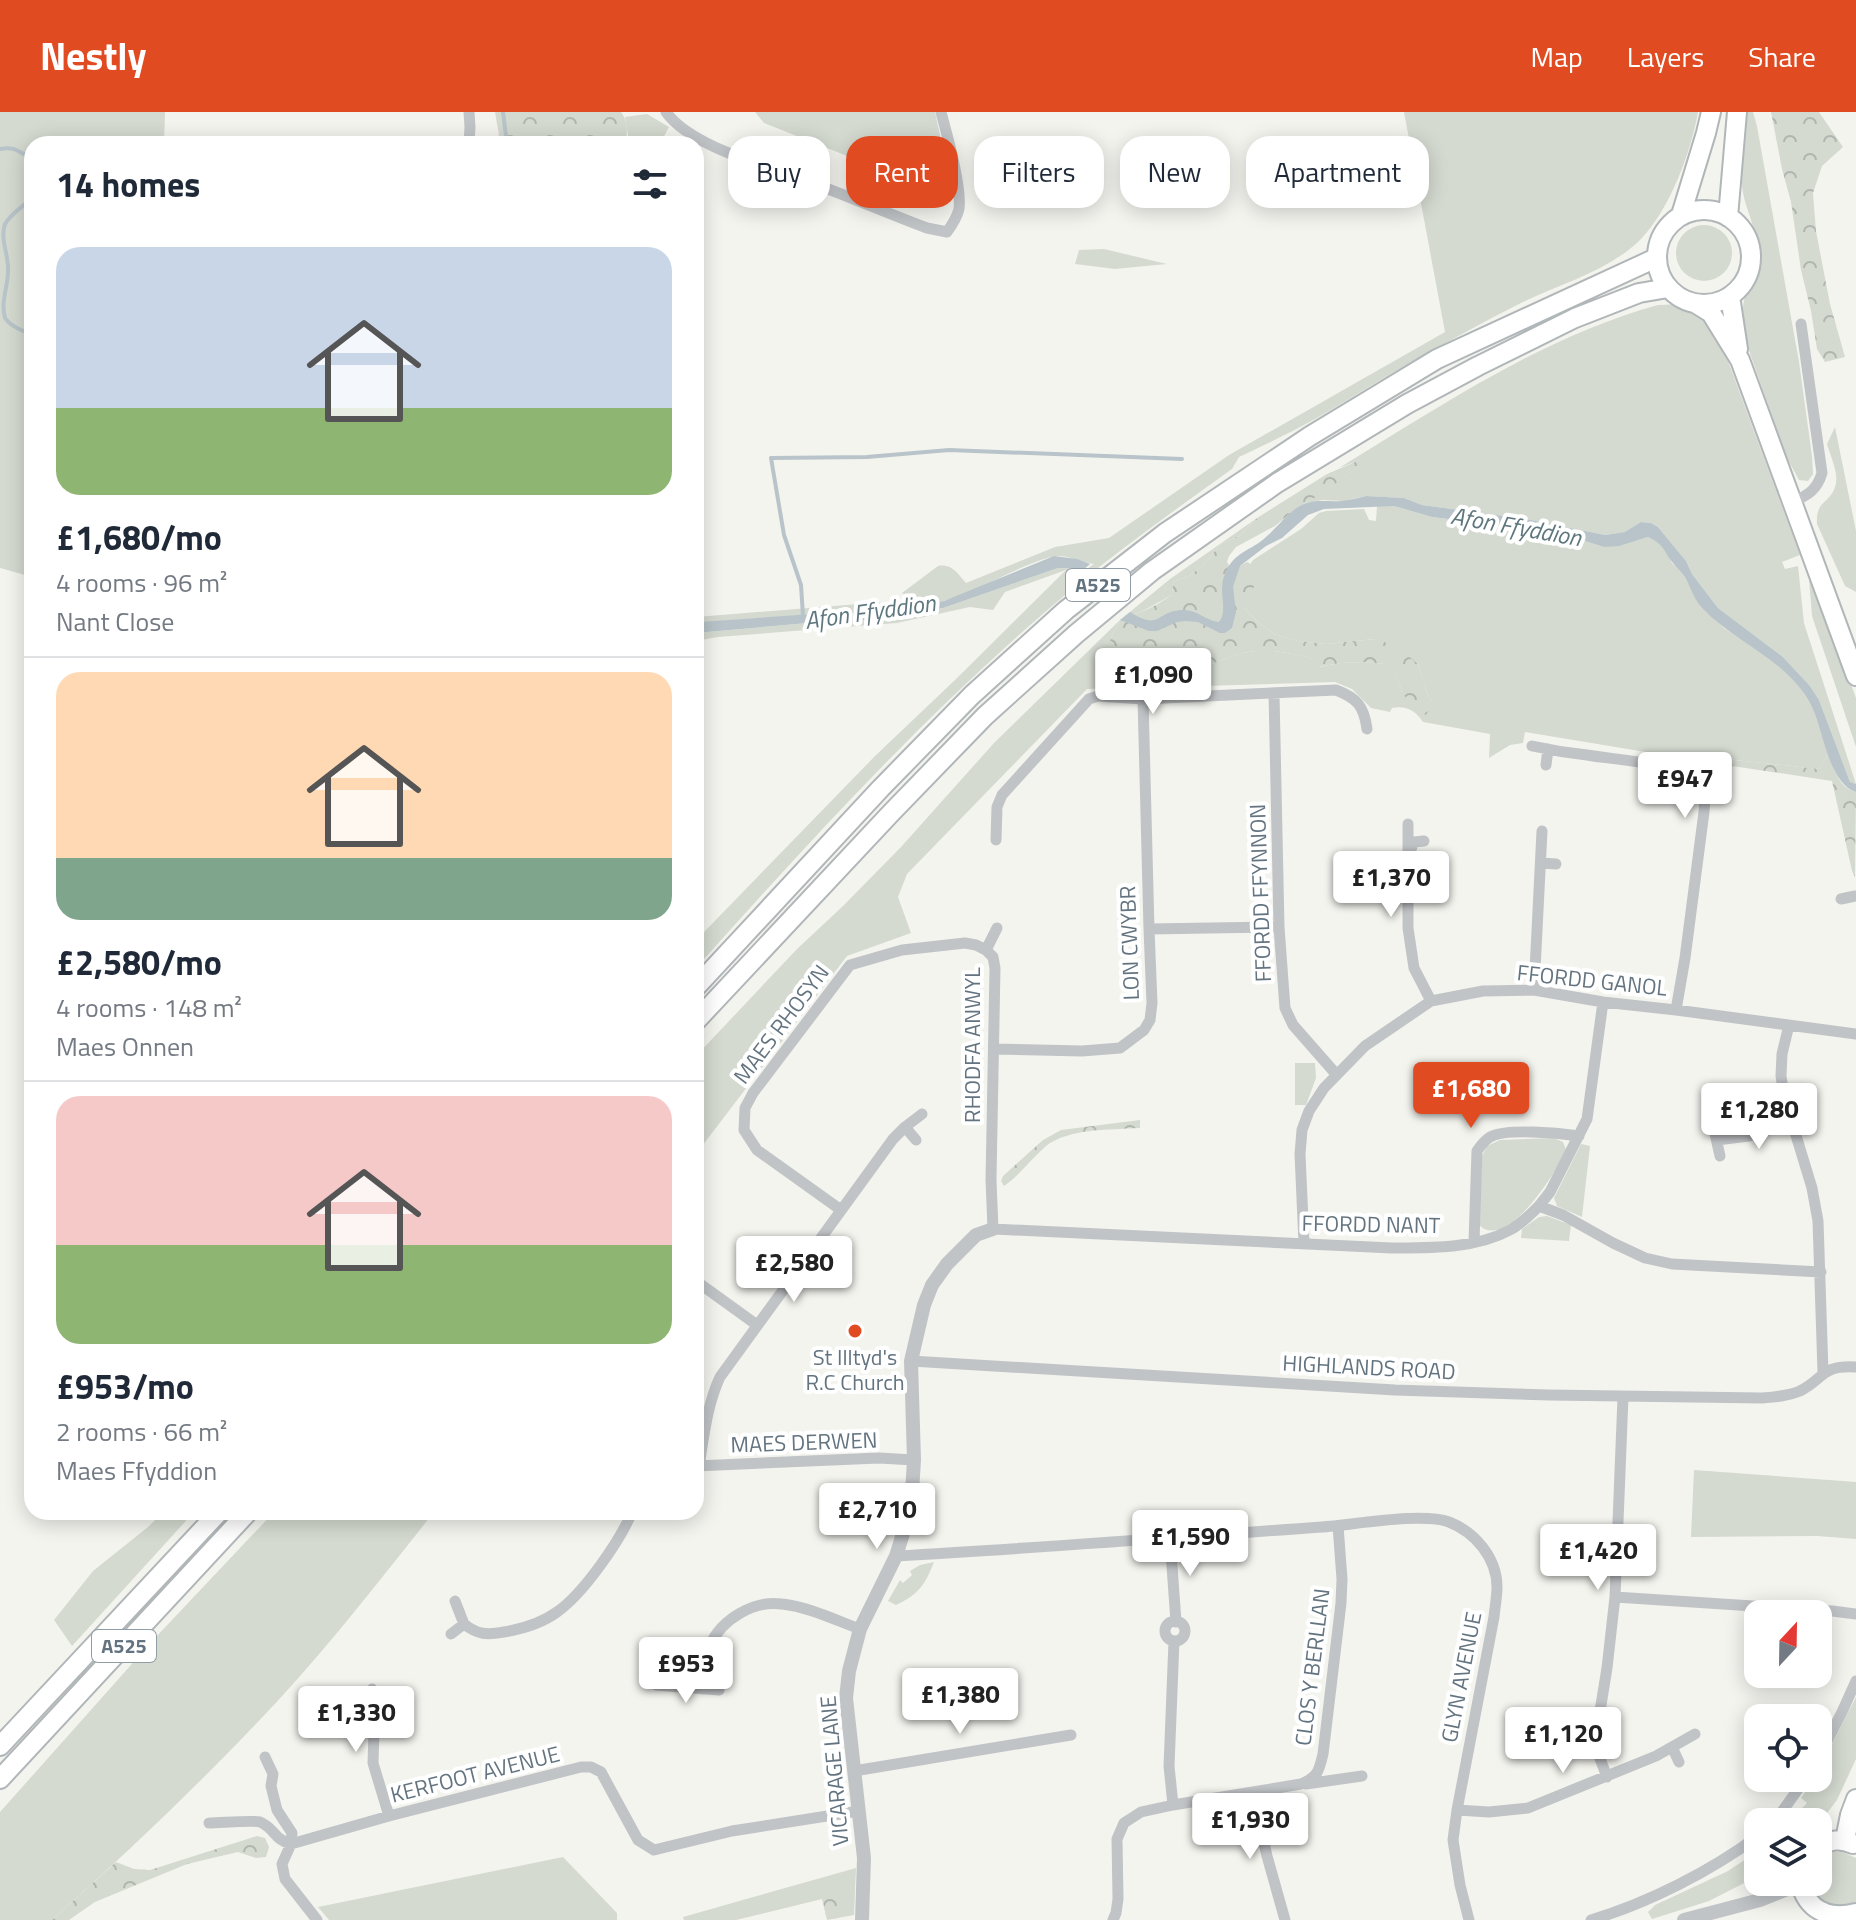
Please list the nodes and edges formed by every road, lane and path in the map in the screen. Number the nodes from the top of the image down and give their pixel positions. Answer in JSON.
{"nodes":[{"id":1,"x":469,"y":112,"type":"edge"},
{"id":2,"x":666,"y":112,"type":"edge"},
{"id":3,"x":941,"y":112,"type":"edge"},
{"id":4,"x":1711,"y":112,"type":"edge"},
{"id":5,"x":1737,"y":112,"type":"edge"},
{"id":6,"x":469,"y":136,"type":"edge"},
{"id":7,"x":695,"y":136,"type":"edge"},
{"id":8,"x":704,"y":140,"type":"edge"},
{"id":9,"x":1681,"y":215,"type":"junction"},
{"id":10,"x":1728,"y":217,"type":"junction"},
{"id":11,"x":1656,"y":258,"type":"junction"},
{"id":12,"x":1668,"y":288,"type":"junction"},
{"id":13,"x":1730,"y":296,"type":"junction"},
{"id":14,"x":1695,"y":303,"type":"junction"},
{"id":15,"x":1801,"y":324,"type":"dead end"},
{"id":16,"x":1740,"y":360,"type":"junction"},
{"id":17,"x":1793,"y":502,"type":"junction"},
{"id":18,"x":1856,"y":676,"type":"edge"},
{"id":19,"x":1274,"y":693,"type":"junction"},
{"id":20,"x":1143,"y":699,"type":"junction"},
{"id":21,"x":1365,"y":713,"type":"junction"},
{"id":22,"x":1380,"y":718,"type":"dead end"},
{"id":23,"x":1367,"y":729,"type":"dead end"},
{"id":24,"x":1532,"y":746,"type":"dead end"},
{"id":25,"x":1548,"y":749,"type":"junction"},
{"id":26,"x":1546,"y":765,"type":"dead end"},
{"id":27,"x":1408,"y":824,"type":"dead end"},
{"id":28,"x":1542,"y":831,"type":"dead end"},
{"id":29,"x":996,"y":840,"type":"dead end"},
{"id":30,"x":1424,"y":841,"type":"dead end"},
{"id":31,"x":1409,"y":857,"type":"junction"},
{"id":32,"x":1541,"y":863,"type":"junction"},
{"id":33,"x":1556,"y":864,"type":"dead end"},
{"id":34,"x":1854,"y":893,"type":"edge"},
{"id":35,"x":1841,"y":899,"type":"dead end"},
{"id":36,"x":1279,"y":927,"type":"junction"},
{"id":37,"x":997,"y":928,"type":"dead end"},
{"id":38,"x":1149,"y":929,"type":"junction"},
{"id":39,"x":902,"y":950,"type":"joint"},
{"id":40,"x":986,"y":950,"type":"junction"},
{"id":41,"x":704,"y":978,"type":"edge"},
{"id":42,"x":1534,"y":990,"type":"junction"},
{"id":43,"x":1431,"y":1001,"type":"junction"},
{"id":44,"x":1603,"y":1002,"type":"junction"},
{"id":45,"x":1676,"y":1010,"type":"junction"},
{"id":46,"x":704,"y":1012,"type":"edge"},
{"id":47,"x":1789,"y":1025,"type":"junction"},
{"id":48,"x":1856,"y":1034,"type":"edge"},
{"id":49,"x":995,"y":1049,"type":"junction"},
{"id":50,"x":1336,"y":1074,"type":"junction"},
{"id":51,"x":922,"y":1114,"type":"dead end"},
{"id":52,"x":1792,"y":1122,"type":"junction"},
{"id":53,"x":1713,"y":1125,"type":"dead end"},
{"id":54,"x":905,"y":1127,"type":"junction"},
{"id":55,"x":1579,"y":1136,"type":"junction"},
{"id":56,"x":916,"y":1140,"type":"dead end"},
{"id":57,"x":1717,"y":1140,"type":"junction"},
{"id":58,"x":1720,"y":1156,"type":"dead end"},
{"id":59,"x":1539,"y":1206,"type":"junction"},
{"id":60,"x":841,"y":1210,"type":"junction"},
{"id":61,"x":993,"y":1229,"type":"junction"},
{"id":62,"x":1474,"y":1242,"type":"junction"},
{"id":63,"x":1304,"y":1243,"type":"junction"},
{"id":64,"x":1821,"y":1272,"type":"junction"},
{"id":65,"x":704,"y":1287,"type":"edge"},
{"id":66,"x":757,"y":1325,"type":"junction"},
{"id":67,"x":911,"y":1361,"type":"junction"},
{"id":68,"x":1856,"y":1367,"type":"edge"},
{"id":69,"x":1821,"y":1374,"type":"junction"},
{"id":70,"x":1623,"y":1397,"type":"junction"},
{"id":71,"x":704,"y":1434,"type":"edge"},
{"id":72,"x":914,"y":1460,"type":"junction"},
{"id":73,"x":704,"y":1466,"type":"edge"},
{"id":74,"x":212,"y":1520,"type":"edge"},
{"id":75,"x":241,"y":1520,"type":"edge"},
{"id":76,"x":629,"y":1520,"type":"edge"},
{"id":77,"x":1338,"y":1526,"type":"junction"},
{"id":78,"x":1170,"y":1538,"type":"junction"},
{"id":79,"x":896,"y":1556,"type":"junction"},
{"id":80,"x":1615,"y":1597,"type":"junction"},
{"id":81,"x":455,"y":1601,"type":"dead end"},
{"id":82,"x":1856,"y":1614,"type":"edge"},
{"id":83,"x":464,"y":1624,"type":"junction"},
{"id":84,"x":860,"y":1629,"type":"junction"},
{"id":85,"x":451,"y":1634,"type":"dead end"},
{"id":86,"x":1856,"y":1681,"type":"edge"},
{"id":87,"x":656,"y":1685,"type":"dead end"},
{"id":88,"x":372,"y":1689,"type":"dead end"},
{"id":89,"x":702,"y":1689,"type":"junction"},
{"id":90,"x":719,"y":1690,"type":"dead end"},
{"id":91,"x":340,"y":1707,"type":"dead end"},
{"id":92,"x":368,"y":1710,"type":"junction"},
{"id":93,"x":1832,"y":1732,"type":"edge"},
{"id":94,"x":1695,"y":1734,"type":"dead end"},
{"id":95,"x":1071,"y":1735,"type":"dead end"},
{"id":96,"x":0,"y":1746,"type":"edge"},
{"id":97,"x":1672,"y":1747,"type":"junction"},
{"id":98,"x":265,"y":1757,"type":"dead end"},
{"id":99,"x":1679,"y":1762,"type":"dead end"},
{"id":100,"x":854,"y":1771,"type":"junction"},
{"id":101,"x":1362,"y":1776,"type":"dead end"},
{"id":102,"x":1607,"y":1777,"type":"junction"},
{"id":103,"x":0,"y":1779,"type":"edge"},
{"id":104,"x":1301,"y":1784,"type":"junction"},
{"id":105,"x":1253,"y":1793,"type":"junction"},
{"id":106,"x":1856,"y":1799,"type":"edge"},
{"id":107,"x":1173,"y":1805,"type":"junction"},
{"id":108,"x":1457,"y":1810,"type":"junction"},
{"id":109,"x":859,"y":1811,"type":"junction"},
{"id":110,"x":389,"y":1816,"type":"junction"},
{"id":111,"x":209,"y":1823,"type":"dead end"},
{"id":112,"x":1850,"y":1842,"type":"edge"},
{"id":113,"x":291,"y":1844,"type":"junction"},
{"id":114,"x":1744,"y":1846,"type":"edge"},
{"id":115,"x":1769,"y":1896,"type":"edge"},
{"id":116,"x":1804,"y":1896,"type":"edge"},
{"id":117,"x":1847,"y":1917,"type":"edge"},
{"id":118,"x":312,"y":1919,"type":"edge"},
{"id":119,"x":862,"y":1920,"type":"edge"},
{"id":120,"x":1113,"y":1920,"type":"edge"},
{"id":121,"x":1285,"y":1920,"type":"edge"},
{"id":122,"x":1469,"y":1920,"type":"edge"},
{"id":123,"x":1591,"y":1920,"type":"edge"},
{"id":124,"x":1684,"y":1920,"type":"edge"}],
"edges":[{"from":1,"to":6,"type":"street"},
{"from":2,"to":7,"type":"street"},
{"from":3,"to":8,"type":"street"},
{"from":4,"to":9,"type":"main road"},
{"from":5,"to":10,"type":"main road"},
{"from":9,"to":10,"type":"main road"},
{"from":9,"to":11,"type":"main road"},
{"from":10,"to":13,"type":"main road"},
{"from":11,"to":12,"type":"main road"},
{"from":11,"to":41,"type":"main road","number":"A525"},
{"from":12,"to":14,"type":"main road"},
{"from":12,"to":46,"type":"main road","number":"A525"},
{"from":13,"to":14,"type":"main road"},
{"from":13,"to":16,"type":"main road"},
{"from":14,"to":16,"type":"main road"},
{"from":15,"to":17,"type":"street"},
{"from":16,"to":17,"type":"main road"},
{"from":17,"to":18,"type":"main road"},
{"from":19,"to":20,"type":"street"},
{"from":19,"to":21,"type":"street"},
{"from":19,"to":36,"type":"street","name":"FFORDD FFYNNON"},
{"from":20,"to":29,"type":"street"},
{"from":20,"to":38,"type":"street","name":"LON CWYBR"},
{"from":21,"to":22,"type":"street"},
{"from":21,"to":23,"type":"street"},
{"from":24,"to":25,"type":"street"},
{"from":25,"to":26,"type":"street"},
{"from":25,"to":45,"type":"street"},
{"from":27,"to":31,"type":"street"},
{"from":28,"to":32,"type":"street"},
{"from":30,"to":31,"type":"street"},
{"from":31,"to":43,"type":"street"},
{"from":32,"to":33,"type":"street"},
{"from":32,"to":42,"type":"street"},
{"from":34,"to":35,"type":"street"},
{"from":36,"to":38,"type":"street"},
{"from":36,"to":50,"type":"street","name":"FFORDD FFYNNON"},
{"from":37,"to":40,"type":"street"},
{"from":38,"to":49,"type":"street","name":"LON CWYBR"},
{"from":39,"to":40,"type":"street","name":"RHODFA ANWYL"},
{"from":39,"to":60,"type":"street","name":"MAES RHOSYN"},
{"from":40,"to":49,"type":"street","name":"RHODFA ANWYL"},
{"from":42,"to":43,"type":"street","name":"FFORDD GANOL"},
{"from":42,"to":44,"type":"street","name":"FFORDD GANOL"},
{"from":43,"to":50,"type":"street","name":"FFORDD GANOL"},
{"from":44,"to":45,"type":"street","name":"FFORDD GANOL"},
{"from":44,"to":55,"type":"street","name":"FFORDD NANT"},
{"from":45,"to":47,"type":"street","name":"FFORDD GANOL"},
{"from":47,"to":48,"type":"street","name":"FFORDD GANOL"},
{"from":47,"to":52,"type":"street"},
{"from":49,"to":61,"type":"street","name":"RHODFA ANWYL"},
{"from":50,"to":63,"type":"street","name":"FFORDD GANOL"},
{"from":51,"to":54,"type":"street"},
{"from":52,"to":57,"type":"street"},
{"from":52,"to":64,"type":"street"},
{"from":53,"to":57,"type":"street"},
{"from":54,"to":56,"type":"street"},
{"from":54,"to":60,"type":"street"},
{"from":55,"to":59,"type":"street","name":"FFORDD NANT"},
{"from":55,"to":62,"type":"street"},
{"from":57,"to":58,"type":"street"},
{"from":59,"to":62,"type":"street","name":"FFORDD NANT"},
{"from":59,"to":64,"type":"street"},
{"from":60,"to":66,"type":"street"},
{"from":61,"to":63,"type":"street","name":"FFORDD NANT"},
{"from":61,"to":67,"type":"street","name":"VICARAGE LANE"},
{"from":62,"to":63,"type":"street","name":"FFORDD NANT"},
{"from":64,"to":69,"type":"street"},
{"from":65,"to":66,"type":"street"},
{"from":66,"to":71,"type":"street"},
{"from":67,"to":70,"type":"street","name":"HIGHLANDS ROAD"},
{"from":67,"to":72,"type":"street","name":"VICARAGE LANE"},
{"from":68,"to":69,"type":"street"},
{"from":69,"to":70,"type":"street","name":"HIGHLANDS ROAD"},
{"from":70,"to":80,"type":"street"},
{"from":72,"to":73,"type":"street","name":"MAES DERWEN"},
{"from":72,"to":79,"type":"street","name":"VICARAGE LANE"},
{"from":74,"to":96,"type":"main road","number":"A525"},
{"from":75,"to":103,"type":"main road","number":"A525"},
{"from":76,"to":83,"type":"street"},
{"from":77,"to":78,"type":"street","name":"GLYN AVENUE"},
{"from":77,"to":104,"type":"street","name":"CLOS Y BERLLAN"},
{"from":77,"to":108,"type":"street","name":"GLYN AVENUE"},
{"from":78,"to":79,"type":"street","name":"GLYN AVENUE"},
{"from":78,"to":107,"type":"street"},
{"from":79,"to":84,"type":"street","name":"VICARAGE LANE"},
{"from":80,"to":82,"type":"street"},
{"from":80,"to":102,"type":"street"},
{"from":81,"to":83,"type":"street"},
{"from":83,"to":85,"type":"street"},
{"from":84,"to":89,"type":"street"},
{"from":84,"to":100,"type":"street","name":"VICARAGE LANE"},
{"from":86,"to":93,"type":"street"},
{"from":87,"to":89,"type":"street"},
{"from":88,"to":92,"type":"street"},
{"from":89,"to":90,"type":"street"},
{"from":91,"to":92,"type":"street"},
{"from":92,"to":110,"type":"street"},
{"from":94,"to":97,"type":"street"},
{"from":95,"to":100,"type":"street"},
{"from":97,"to":99,"type":"street"},
{"from":97,"to":102,"type":"street"},
{"from":98,"to":113,"type":"street"},
{"from":100,"to":109,"type":"street","name":"VICARAGE LANE"},
{"from":101,"to":104,"type":"street"},
{"from":102,"to":108,"type":"street"},
{"from":104,"to":105,"type":"street"},
{"from":105,"to":107,"type":"street"},
{"from":105,"to":121,"type":"street"},
{"from":106,"to":112,"type":"main road"},
{"from":107,"to":120,"type":"street"},
{"from":108,"to":122,"type":"street","name":"GLYN AVENUE"},
{"from":109,"to":110,"type":"street","name":"KERFOOT AVENUE"},
{"from":109,"to":119,"type":"street","name":"VICARAGE LANE"},
{"from":110,"to":113,"type":"street","name":"KERFOOT AVENUE"},
{"from":111,"to":113,"type":"street"},
{"from":113,"to":118,"type":"street"},
{"from":114,"to":123,"type":"street"},
{"from":115,"to":124,"type":"street"},
{"from":116,"to":117,"type":"main road"}]}
